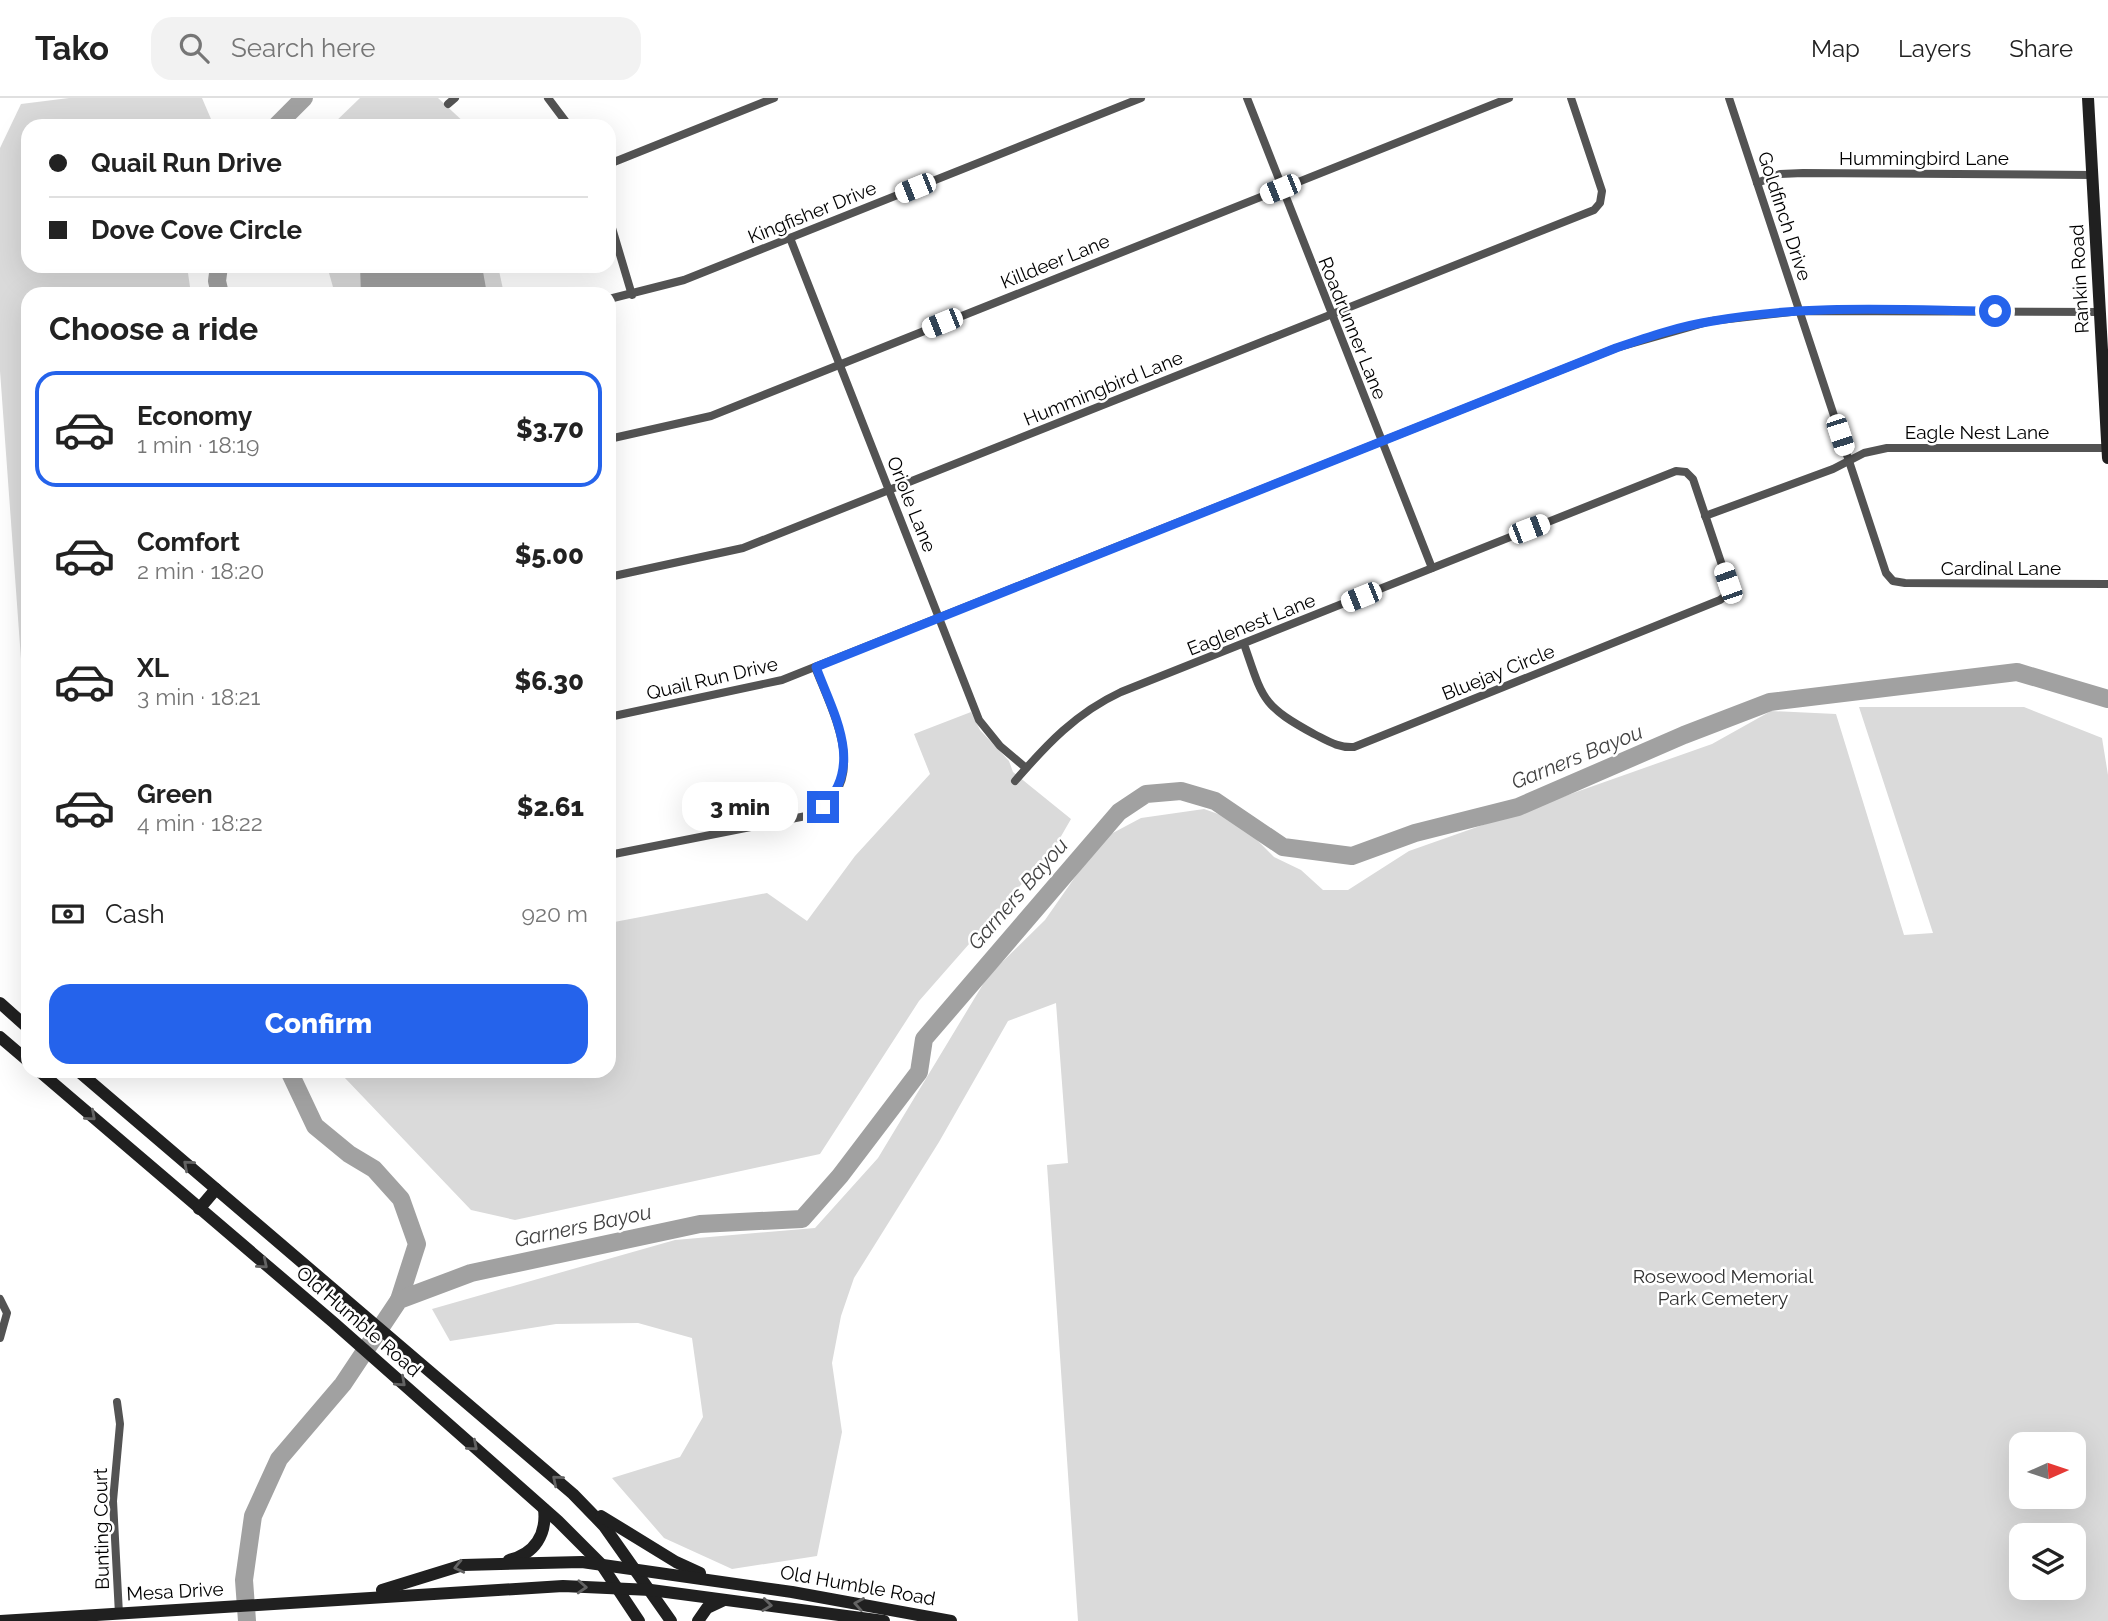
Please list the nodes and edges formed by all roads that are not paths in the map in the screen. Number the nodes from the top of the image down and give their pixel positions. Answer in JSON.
{"nodes":[{"id":1,"x":548,"y":98,"type":"edge"},
{"id":2,"x":774,"y":98,"type":"edge"},
{"id":3,"x":1141,"y":98,"type":"edge"},
{"id":4,"x":1247,"y":98,"type":"edge"},
{"id":5,"x":1509,"y":98,"type":"edge"},
{"id":6,"x":1571,"y":98,"type":"edge"},
{"id":7,"x":1729,"y":98,"type":"edge"},
{"id":8,"x":2088,"y":98,"type":"edge"},
{"id":9,"x":564,"y":119,"type":"edge"},
{"id":10,"x":616,"y":161,"type":"edge"},
{"id":11,"x":2093,"y":176,"type":"junction"},
{"id":12,"x":1757,"y":183,"type":"junction"},
{"id":13,"x":1280,"y":189,"type":"junction"},
{"id":14,"x":790,"y":238,"type":"junction"},
{"id":15,"x":616,"y":241,"type":"edge"},
{"id":16,"x":632,"y":295,"type":"junction"},
{"id":17,"x":616,"y":298,"type":"edge"},
{"id":18,"x":1800,"y":311,"type":"junction"},
{"id":19,"x":2100,"y":312,"type":"junction"},
{"id":20,"x":1330,"y":315,"type":"junction"},
{"id":21,"x":838,"y":364,"type":"junction"},
{"id":22,"x":616,"y":437,"type":"edge"},
{"id":23,"x":1381,"y":441,"type":"junction"},
{"id":24,"x":2107,"y":448,"type":"edge"},
{"id":25,"x":2108,"y":458,"type":"edge"},
{"id":26,"x":1848,"y":460,"type":"junction"},
{"id":27,"x":890,"y":491,"type":"junction"},
{"id":28,"x":1705,"y":516,"type":"junction"},
{"id":29,"x":1432,"y":568,"type":"junction"},
{"id":30,"x":616,"y":575,"type":"edge"},
{"id":31,"x":1893,"y":581,"type":"joint"},
{"id":32,"x":2108,"y":584,"type":"edge"},
{"id":33,"x":940,"y":617,"type":"junction"},
{"id":34,"x":1244,"y":644,"type":"junction"},
{"id":35,"x":816,"y":667,"type":"junction"},
{"id":36,"x":616,"y":716,"type":"edge"},
{"id":37,"x":1026,"y":768,"type":"junction"},
{"id":38,"x":1015,"y":781,"type":"dead end"},
{"id":39,"x":616,"y":854,"type":"edge"},
{"id":40,"x":0,"y":1003,"type":"edge"},
{"id":41,"x":21,"y":1022,"type":"edge"},
{"id":42,"x":0,"y":1037,"type":"edge"},
{"id":43,"x":21,"y":1056,"type":"edge"},
{"id":44,"x":47,"y":1078,"type":"edge"},
{"id":45,"x":86,"y":1078,"type":"edge"},
{"id":46,"x":216,"y":1189,"type":"junction"},
{"id":47,"x":199,"y":1209,"type":"junction"},
{"id":48,"x":0,"y":1299,"type":"edge"},
{"id":49,"x":0,"y":1338,"type":"edge"},
{"id":50,"x":117,"y":1402,"type":"dead end"},
{"id":51,"x":576,"y":1499,"type":"junction"},
{"id":52,"x":544,"y":1508,"type":"junction"},
{"id":53,"x":497,"y":1563,"type":"junction"},
{"id":54,"x":601,"y":1564,"type":"junction"},
{"id":55,"x":634,"y":1568,"type":"junction"},
{"id":56,"x":717,"y":1580,"type":"junction"},
{"id":57,"x":615,"y":1589,"type":"junction"},
{"id":58,"x":650,"y":1590,"type":"junction"},
{"id":59,"x":351,"y":1599,"type":"junction"},
{"id":60,"x":728,"y":1600,"type":"junction"},
{"id":61,"x":119,"y":1614,"type":"junction"},
{"id":62,"x":0,"y":1621,"type":"edge"},
{"id":63,"x":639,"y":1621,"type":"edge"},
{"id":64,"x":671,"y":1621,"type":"edge"},
{"id":65,"x":698,"y":1621,"type":"edge"},
{"id":66,"x":884,"y":1621,"type":"edge"},
{"id":67,"x":951,"y":1621,"type":"edge"}],
"edges":[{"from":1,"to":9,"type":"street"},
{"from":2,"to":10,"type":"street"},
{"from":3,"to":14,"type":"street","name":"Kingfisher Drive"},
{"from":4,"to":13,"type":"street","name":"Roadrunner Lane"},
{"from":5,"to":13,"type":"street","name":"Killdeer Lane"},
{"from":6,"to":20,"type":"street","name":"Hummingbird Lane"},
{"from":7,"to":12,"type":"street","name":"Goldfinch Drive"},
{"from":8,"to":11,"type":"main road","name":"Rankin Road"},
{"from":11,"to":12,"type":"street","name":"Hummingbird Lane"},
{"from":11,"to":19,"type":"main road","name":"Rankin Road"},
{"from":12,"to":18,"type":"street","name":"Goldfinch Drive"},
{"from":13,"to":20,"type":"street","name":"Roadrunner Lane"},
{"from":13,"to":21,"type":"street","name":"Killdeer Lane"},
{"from":14,"to":16,"type":"street","name":"Kingfisher Drive"},
{"from":14,"to":21,"type":"street","name":"Oriole Lane"},
{"from":15,"to":16,"type":"street"},
{"from":16,"to":17,"type":"street","name":"Kingfisher Drive"},
{"from":18,"to":19,"type":"street","name":"Quail Run Drive"},
{"from":18,"to":23,"type":"street","name":"Quail Run Drive"},
{"from":18,"to":26,"type":"street","name":"Goldfinch Drive"},
{"from":19,"to":24,"type":"main road","name":"Rankin Road"},
{"from":20,"to":23,"type":"street","name":"Roadrunner Lane"},
{"from":20,"to":27,"type":"street","name":"Hummingbird Lane"},
{"from":21,"to":22,"type":"street","name":"Killdeer Lane"},
{"from":21,"to":27,"type":"street","name":"Oriole Lane"},
{"from":23,"to":29,"type":"street","name":"Roadrunner Lane"},
{"from":23,"to":33,"type":"street","name":"Quail Run Drive"},
{"from":24,"to":25,"type":"main road","name":"Rankin Road"},
{"from":24,"to":26,"type":"street","name":"Eagle Nest Lane"},
{"from":26,"to":28,"type":"street"},
{"from":26,"to":31,"type":"street","name":"Goldfinch Drive"},
{"from":27,"to":30,"type":"street","name":"Hummingbird Lane"},
{"from":27,"to":33,"type":"street","name":"Oriole Lane"},
{"from":28,"to":29,"type":"street","name":"Eaglenest Lane"},
{"from":28,"to":34,"type":"street","name":"Bluejay Circle"},
{"from":29,"to":34,"type":"street","name":"Eaglenest Lane"},
{"from":31,"to":32,"type":"street","name":"Cardinal Lane"},
{"from":33,"to":35,"type":"street","name":"Quail Run Drive"},
{"from":33,"to":37,"type":"street","name":"Oriole Lane"},
{"from":34,"to":37,"type":"street","name":"Eaglenest Lane"},
{"from":35,"to":36,"type":"street","name":"Quail Run Drive"},
{"from":35,"to":39,"type":"street"},
{"from":37,"to":38,"type":"street","name":"Eaglenest Lane"},
{"from":40,"to":41,"type":"main road"},
{"from":42,"to":43,"type":"main road"},
{"from":44,"to":47,"type":"main road","name":"Old Humble Road","one_way":true},
{"from":46,"to":45,"type":"main road","name":"Old Humble Road","one_way":true},
{"from":46,"to":47,"type":"main road"},
{"from":51,"to":46,"type":"main road","name":"Old Humble Road","one_way":true},
{"from":47,"to":52,"type":"main road","name":"Old Humble Road","one_way":true},
{"from":48,"to":49,"type":"street"},
{"from":50,"to":61,"type":"street","name":"Bunting Court"},
{"from":51,"to":55,"type":"main road","name":"Old Humble Road"},
{"from":51,"to":56,"type":"main road"},
{"from":52,"to":53,"type":"main road"},
{"from":52,"to":54,"type":"main road","name":"Old Humble Road"},
{"from":53,"to":54,"type":"main road","name":"Mesa Drive"},
{"from":53,"to":59,"type":"main road","name":"Mesa Drive","one_way":true},
{"from":54,"to":55,"type":"main road","name":"Mesa Drive"},
{"from":54,"to":57,"type":"main road","name":"Old Humble Road"},
{"from":55,"to":56,"type":"main road","name":"Old Humble Road"},
{"from":55,"to":58,"type":"main road","name":"Old Humble Road"},
{"from":67,"to":56,"type":"main road","name":"Old Humble Road","one_way":true},
{"from":57,"to":58,"type":"main road","name":"Old Humble Road"},
{"from":59,"to":57,"type":"main road","name":"Mesa Drive","one_way":true},
{"from":57,"to":63,"type":"main road"},
{"from":58,"to":60,"type":"main road","name":"Old Humble Road"},
{"from":58,"to":64,"type":"main road"},
{"from":59,"to":61,"type":"main road","name":"Mesa Drive"},
{"from":60,"to":65,"type":"main road"},
{"from":60,"to":66,"type":"main road","name":"Old Humble Road","one_way":true},
{"from":61,"to":62,"type":"main road","name":"Mesa Drive"}]}
